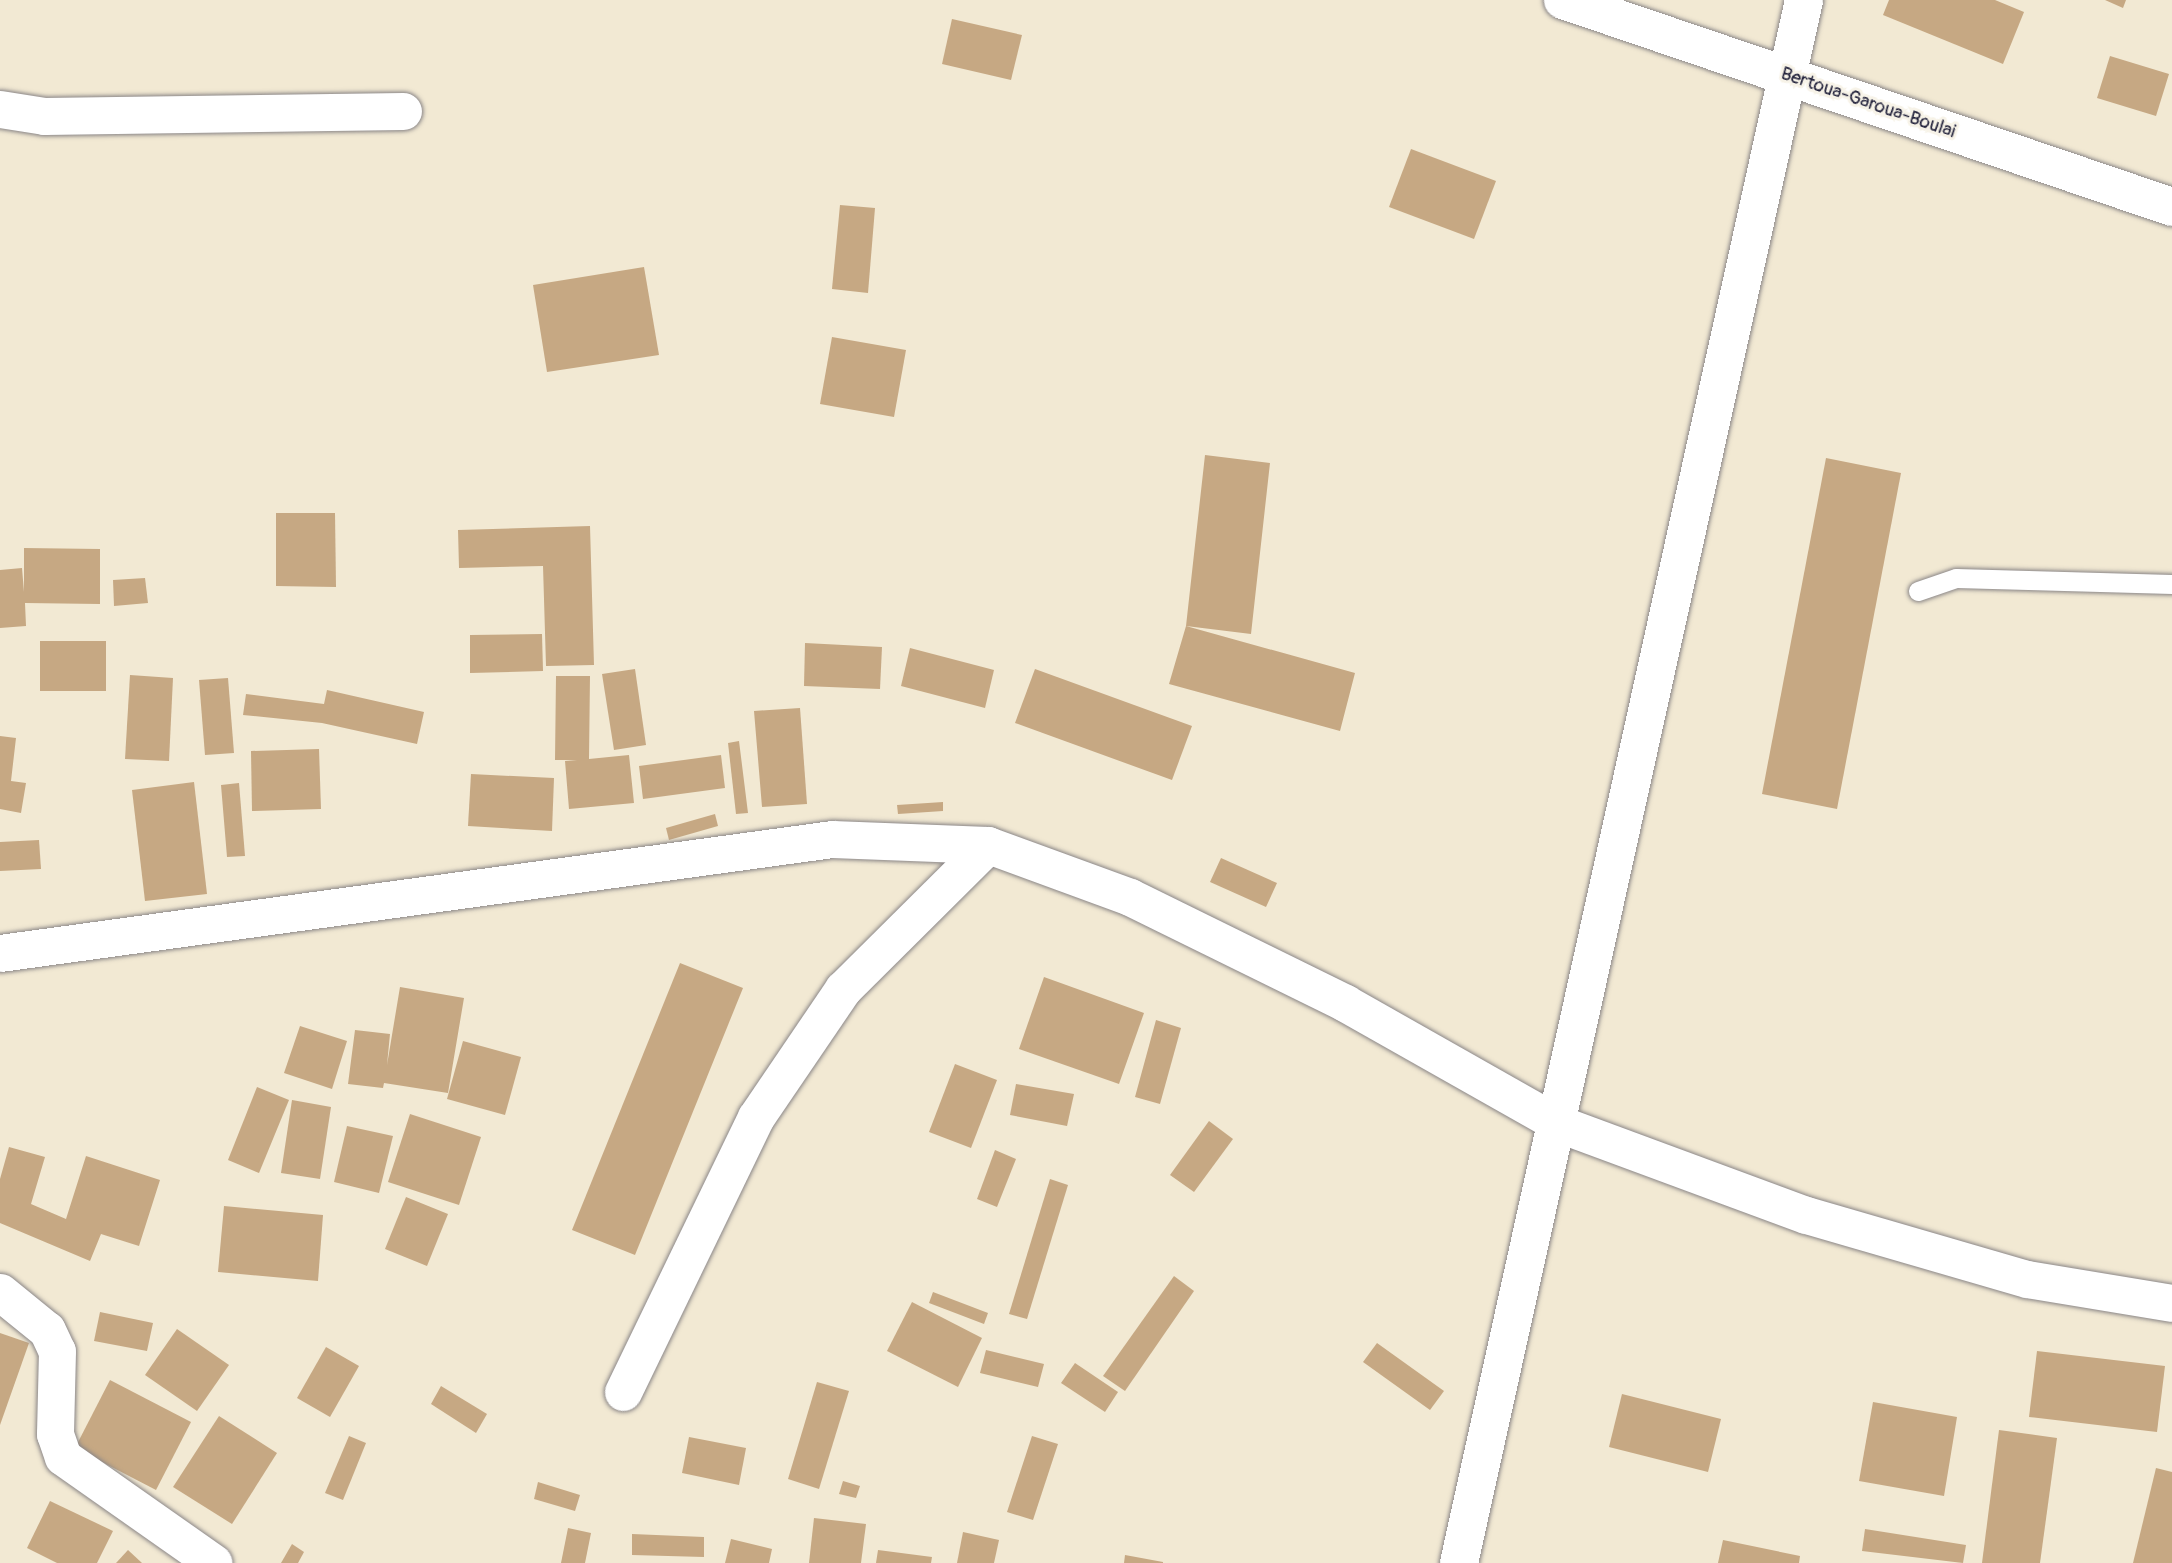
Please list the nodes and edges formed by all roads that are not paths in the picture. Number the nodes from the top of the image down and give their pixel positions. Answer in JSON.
{"nodes":[{"id":1,"x":1563,"y":0,"type":"edge"},
{"id":2,"x":1804,"y":0,"type":"edge"},
{"id":3,"x":1787,"y":75,"type":"junction"},
{"id":4,"x":0,"y":109,"type":"edge"},
{"id":5,"x":403,"y":111,"type":"dead end"},
{"id":6,"x":2172,"y":207,"type":"edge"},
{"id":7,"x":2172,"y":584,"type":"edge"},
{"id":8,"x":1918,"y":591,"type":"dead end"},
{"id":9,"x":988,"y":845,"type":"junction"},
{"id":10,"x":0,"y":953,"type":"edge"},
{"id":11,"x":1558,"y":1122,"type":"junction"},
{"id":12,"x":0,"y":1292,"type":"edge"},
{"id":13,"x":2172,"y":1303,"type":"edge"},
{"id":14,"x":623,"y":1392,"type":"dead end"},
{"id":15,"x":214,"y":1563,"type":"edge"},
{"id":16,"x":1459,"y":1563,"type":"edge"}],
"edges":[{"from":1,"to":3,"type":"main road","name":"Bertoua-Garoua-Boulai"},
{"from":2,"to":3,"type":"main road"},
{"from":3,"to":6,"type":"main road","name":"Bertoua-Garoua-Boulai"},
{"from":3,"to":11,"type":"main road"},
{"from":4,"to":5,"type":"street"},
{"from":7,"to":8,"type":"lane"},
{"from":9,"to":10,"type":"street"},
{"from":9,"to":11,"type":"street"},
{"from":9,"to":14,"type":"street"},
{"from":11,"to":13,"type":"street"},
{"from":11,"to":16,"type":"main road"},
{"from":12,"to":15,"type":"street"}]}
